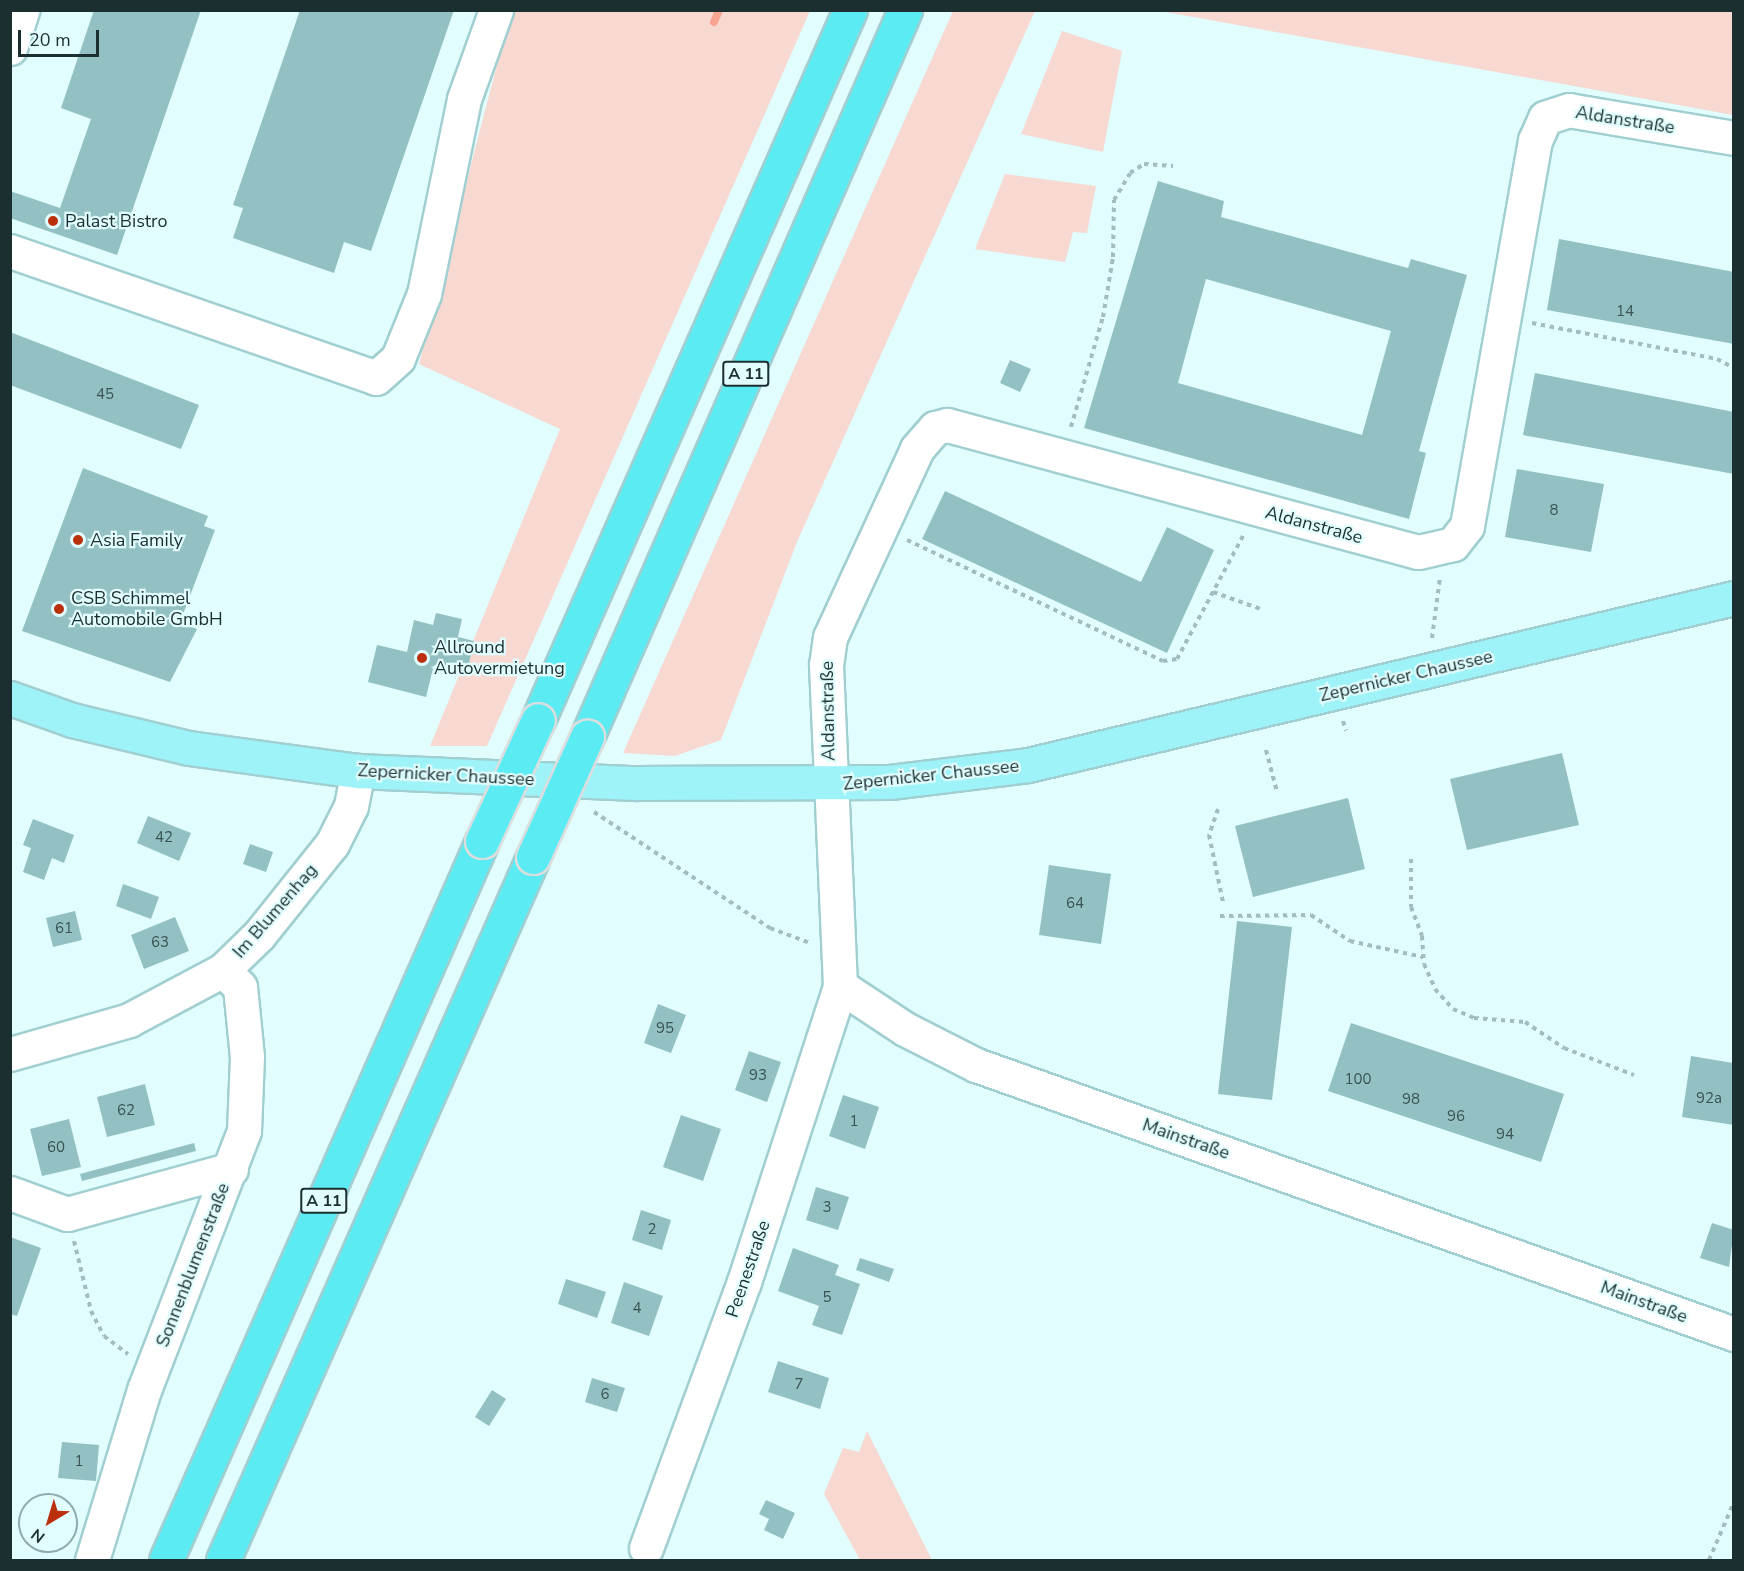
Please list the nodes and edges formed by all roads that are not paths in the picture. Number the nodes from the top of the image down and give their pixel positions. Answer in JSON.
{"nodes":[{"id":1,"x":22,"y":10,"type":"edge"},
{"id":2,"x":496,"y":10,"type":"edge"},
{"id":3,"x":850,"y":10,"type":"edge"},
{"id":4,"x":905,"y":10,"type":"edge"},
{"id":5,"x":10,"y":48,"type":"edge"},
{"id":6,"x":1734,"y":138,"type":"edge"},
{"id":7,"x":10,"y":251,"type":"edge"},
{"id":8,"x":1734,"y":598,"type":"edge"},
{"id":9,"x":10,"y":698,"type":"edge"},
{"id":10,"x":358,"y":771,"type":"junction"},
{"id":11,"x":830,"y":785,"type":"junction"},
{"id":12,"x":223,"y":970,"type":"junction"},
{"id":13,"x":840,"y":986,"type":"junction"},
{"id":14,"x":10,"y":1054,"type":"edge"},
{"id":15,"x":231,"y":1169,"type":"junction"},
{"id":16,"x":10,"y":1193,"type":"edge"},
{"id":17,"x":1734,"y":1334,"type":"edge"},
{"id":18,"x":646,"y":1548,"type":"dead end"},
{"id":19,"x":92,"y":1560,"type":"edge"},
{"id":20,"x":166,"y":1560,"type":"edge"},
{"id":21,"x":223,"y":1560,"type":"edge"}],
"edges":[{"from":1,"to":5,"type":"street"},
{"from":2,"to":7,"type":"street"},
{"from":3,"to":20,"type":"highway","number":"A 11","bridge":true},
{"from":4,"to":21,"type":"highway","number":"A 11","bridge":true},
{"from":6,"to":11,"type":"street","name":"Aldanstraße"},
{"from":8,"to":11,"type":"main road","name":"Zepernicker Chaussee"},
{"from":9,"to":10,"type":"main road","name":"Zepernicker Chaussee"},
{"from":10,"to":11,"type":"main road","name":"Zepernicker Chaussee"},
{"from":10,"to":12,"type":"street","name":"Im Blumenhag"},
{"from":11,"to":13,"type":"street"},
{"from":12,"to":14,"type":"street","name":"Im Blumenhag"},
{"from":12,"to":15,"type":"street","name":"Sonnenblumenstraße"},
{"from":13,"to":17,"type":"street","name":"Mainstraße"},
{"from":13,"to":18,"type":"street","name":"Peenestraße"},
{"from":15,"to":16,"type":"street"},
{"from":15,"to":19,"type":"street","name":"Sonnenblumenstraße"}]}
